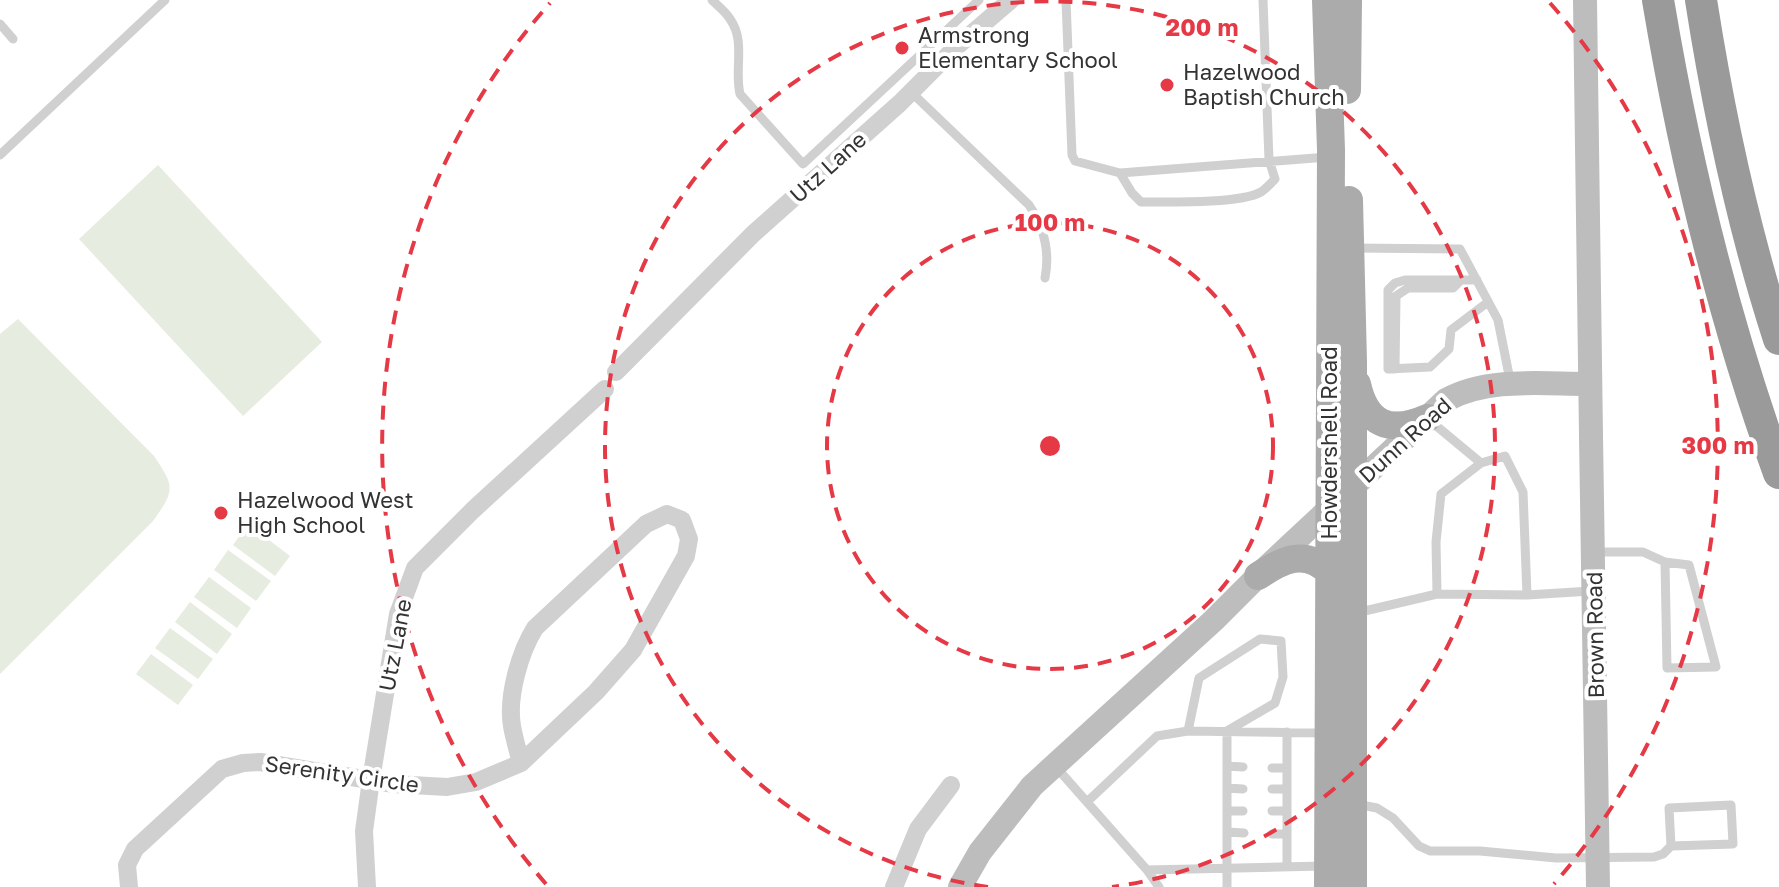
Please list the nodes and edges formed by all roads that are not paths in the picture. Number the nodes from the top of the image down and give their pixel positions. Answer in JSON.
{"nodes":[{"id":1,"x":165,"y":0,"type":"edge"},
{"id":2,"x":712,"y":0,"type":"edge"},
{"id":3,"x":979,"y":0,"type":"edge"},
{"id":4,"x":1011,"y":0,"type":"edge"},
{"id":5,"x":1066,"y":0,"type":"edge"},
{"id":6,"x":1263,"y":0,"type":"edge"},
{"id":7,"x":1326,"y":0,"type":"edge"},
{"id":8,"x":1348,"y":0,"type":"edge"},
{"id":9,"x":1585,"y":0,"type":"edge"},
{"id":10,"x":1658,"y":0,"type":"edge"},
{"id":11,"x":1701,"y":0,"type":"edge"},
{"id":12,"x":0,"y":24,"type":"edge"},
{"id":13,"x":13,"y":39,"type":"dead end"},
{"id":14,"x":911,"y":92,"type":"junction"},
{"id":15,"x":0,"y":155,"type":"edge"},
{"id":16,"x":1331,"y":157,"type":"junction"},
{"id":17,"x":1269,"y":160,"type":"junction"},
{"id":18,"x":1120,"y":173,"type":"junction"},
{"id":19,"x":1350,"y":248,"type":"junction"},
{"id":20,"x":1045,"y":278,"type":"dead end"},
{"id":21,"x":1477,"y":280,"type":"junction"},
{"id":22,"x":1488,"y":302,"type":"junction"},
{"id":23,"x":1779,"y":339,"type":"edge"},
{"id":24,"x":1353,"y":362,"type":"junction"},
{"id":25,"x":616,"y":372,"type":"dead end"},
{"id":26,"x":1588,"y":384,"type":"junction"},
{"id":27,"x":1510,"y":385,"type":"junction"},
{"id":28,"x":605,"y":389,"type":"dead end"},
{"id":29,"x":1427,"y":418,"type":"junction"},
{"id":30,"x":1481,"y":463,"type":"junction"},
{"id":31,"x":1779,"y":473,"type":"edge"},
{"id":32,"x":1353,"y":487,"type":"junction"},
{"id":33,"x":1329,"y":510,"type":"junction"},
{"id":34,"x":1594,"y":552,"type":"junction"},
{"id":35,"x":1665,"y":562,"type":"junction"},
{"id":36,"x":1329,"y":572,"type":"junction"},
{"id":37,"x":1258,"y":576,"type":"junction"},
{"id":38,"x":1595,"y":590,"type":"junction"},
{"id":39,"x":1437,"y":594,"type":"junction"},
{"id":40,"x":1527,"y":595,"type":"junction"},
{"id":41,"x":1353,"y":614,"type":"junction"},
{"id":42,"x":1188,"y":731,"type":"junction"},
{"id":43,"x":1227,"y":731,"type":"junction"},
{"id":44,"x":1287,"y":732,"type":"junction"},
{"id":45,"x":1328,"y":733,"type":"junction"},
{"id":46,"x":521,"y":763,"type":"junction"},
{"id":47,"x":1054,"y":765,"type":"junction"},
{"id":48,"x":1227,"y":766,"type":"junction"},
{"id":49,"x":1243,"y":767,"type":"dead end"},
{"id":50,"x":1272,"y":768,"type":"dead end"},
{"id":51,"x":1287,"y":768,"type":"junction"},
{"id":52,"x":371,"y":780,"type":"junction"},
{"id":53,"x":951,"y":785,"type":"dead end"},
{"id":54,"x":1227,"y":788,"type":"junction"},
{"id":55,"x":1243,"y":789,"type":"dead end"},
{"id":56,"x":1272,"y":789,"type":"dead end"},
{"id":57,"x":1287,"y":789,"type":"junction"},
{"id":58,"x":1088,"y":801,"type":"junction"},
{"id":59,"x":1353,"y":804,"type":"junction"},
{"id":60,"x":1227,"y":811,"type":"junction"},
{"id":61,"x":1243,"y":811,"type":"dead end"},
{"id":62,"x":1272,"y":811,"type":"dead end"},
{"id":63,"x":1287,"y":811,"type":"junction"},
{"id":64,"x":1227,"y":832,"type":"junction"},
{"id":65,"x":1244,"y":833,"type":"dead end"},
{"id":66,"x":1272,"y":834,"type":"dead end"},
{"id":67,"x":1287,"y":834,"type":"junction"},
{"id":68,"x":1671,"y":846,"type":"junction"},
{"id":69,"x":1598,"y":858,"type":"junction"},
{"id":70,"x":1287,"y":866,"type":"junction"},
{"id":71,"x":1226,"y":867,"type":"junction"},
{"id":72,"x":1147,"y":870,"type":"junction"},
{"id":73,"x":1328,"y":876,"type":"edge"},
{"id":74,"x":129,"y":887,"type":"edge"},
{"id":75,"x":367,"y":887,"type":"edge"},
{"id":76,"x":894,"y":887,"type":"edge"},
{"id":77,"x":960,"y":887,"type":"edge"},
{"id":78,"x":1159,"y":887,"type":"edge"},
{"id":79,"x":1227,"y":887,"type":"edge"},
{"id":80,"x":1353,"y":887,"type":"edge"},
{"id":81,"x":1598,"y":887,"type":"edge"}],
"edges":[{"from":1,"to":15,"type":"lane"},
{"from":2,"to":3,"type":"lane"},
{"from":4,"to":14,"type":"street","name":"Utz Lane"},
{"from":5,"to":18,"type":"lane"},
{"from":6,"to":17,"type":"lane"},
{"from":7,"to":16,"type":"main road","name":"Howdershell Road"},
{"from":8,"to":19,"type":"main road","name":"Howdershell Road"},
{"from":9,"to":26,"type":"street"},
{"from":10,"to":31,"type":"highway"},
{"from":11,"to":23,"type":"highway"},
{"from":12,"to":13,"type":"lane"},
{"from":14,"to":20,"type":"lane"},
{"from":14,"to":25,"type":"street","name":"Utz Lane"},
{"from":16,"to":17,"type":"lane"},
{"from":16,"to":33,"type":"main road","name":"Howdershell Road"},
{"from":17,"to":18,"type":"lane"},
{"from":17,"to":18,"type":"lane"},
{"from":19,"to":21,"type":"lane"},
{"from":19,"to":24,"type":"main road","name":"Howdershell Road"},
{"from":21,"to":22,"type":"lane"},
{"from":21,"to":22,"type":"lane"},
{"from":22,"to":27,"type":"lane"},
{"from":24,"to":29,"type":"main road"},
{"from":24,"to":32,"type":"main road","name":"Howdershell Road"},
{"from":26,"to":27,"type":"street","name":"Dunn Road"},
{"from":26,"to":34,"type":"street","name":"Brown Road"},
{"from":27,"to":29,"type":"street","name":"Dunn Road"},
{"from":28,"to":52,"type":"street","name":"Utz Lane"},
{"from":29,"to":30,"type":"lane"},
{"from":29,"to":32,"type":"street","name":"Dunn Road"},
{"from":30,"to":39,"type":"lane"},
{"from":30,"to":40,"type":"lane"},
{"from":32,"to":33,"type":"street","name":"Dunn Road"},
{"from":32,"to":41,"type":"main road","name":"Howdershell Road"},
{"from":33,"to":36,"type":"main road","name":"Howdershell Road"},
{"from":33,"to":37,"type":"street","name":"Dunn Road"},
{"from":34,"to":35,"type":"lane"},
{"from":34,"to":38,"type":"street","name":"Brown Road"},
{"from":35,"to":35,"type":"lane"},
{"from":36,"to":37,"type":"main road"},
{"from":36,"to":45,"type":"main road","name":"Howdershell Road"},
{"from":37,"to":47,"type":"street","name":"Dunn Road"},
{"from":38,"to":40,"type":"lane"},
{"from":38,"to":69,"type":"street","name":"Brown Road"},
{"from":39,"to":40,"type":"lane"},
{"from":39,"to":41,"type":"lane"},
{"from":41,"to":59,"type":"main road","name":"Howdershell Road"},
{"from":42,"to":43,"type":"lane"},
{"from":42,"to":43,"type":"lane"},
{"from":42,"to":58,"type":"lane"},
{"from":43,"to":44,"type":"lane"},
{"from":43,"to":48,"type":"lane"},
{"from":44,"to":45,"type":"lane"},
{"from":44,"to":51,"type":"lane"},
{"from":45,"to":73,"type":"main road","name":"Howdershell Road"},
{"from":46,"to":46,"type":"street","name":"Serenity Circle"},
{"from":46,"to":52,"type":"street","name":"Serenity Circle"},
{"from":47,"to":58,"type":"lane"},
{"from":47,"to":77,"type":"street","name":"Dunn Road"},
{"from":48,"to":49,"type":"lane"},
{"from":48,"to":54,"type":"lane"},
{"from":50,"to":51,"type":"lane"},
{"from":51,"to":57,"type":"lane"},
{"from":52,"to":74,"type":"street","name":"Serenity Circle"},
{"from":52,"to":75,"type":"street","name":"Utz Lane"},
{"from":53,"to":76,"type":"street"},
{"from":54,"to":55,"type":"lane"},
{"from":54,"to":60,"type":"lane"},
{"from":56,"to":57,"type":"lane"},
{"from":57,"to":63,"type":"lane"},
{"from":58,"to":72,"type":"lane"},
{"from":59,"to":69,"type":"lane"},
{"from":59,"to":80,"type":"main road","name":"Howdershell Road"},
{"from":60,"to":61,"type":"lane"},
{"from":60,"to":64,"type":"lane"},
{"from":62,"to":63,"type":"lane"},
{"from":63,"to":67,"type":"lane"},
{"from":64,"to":65,"type":"lane"},
{"from":64,"to":71,"type":"lane"},
{"from":66,"to":67,"type":"lane"},
{"from":67,"to":70,"type":"lane"},
{"from":68,"to":68,"type":"lane"},
{"from":68,"to":69,"type":"lane"},
{"from":69,"to":81,"type":"street","name":"Brown Road"},
{"from":70,"to":71,"type":"lane"},
{"from":70,"to":73,"type":"lane"},
{"from":71,"to":72,"type":"lane"},
{"from":71,"to":79,"type":"lane"},
{"from":72,"to":78,"type":"lane"}]}
